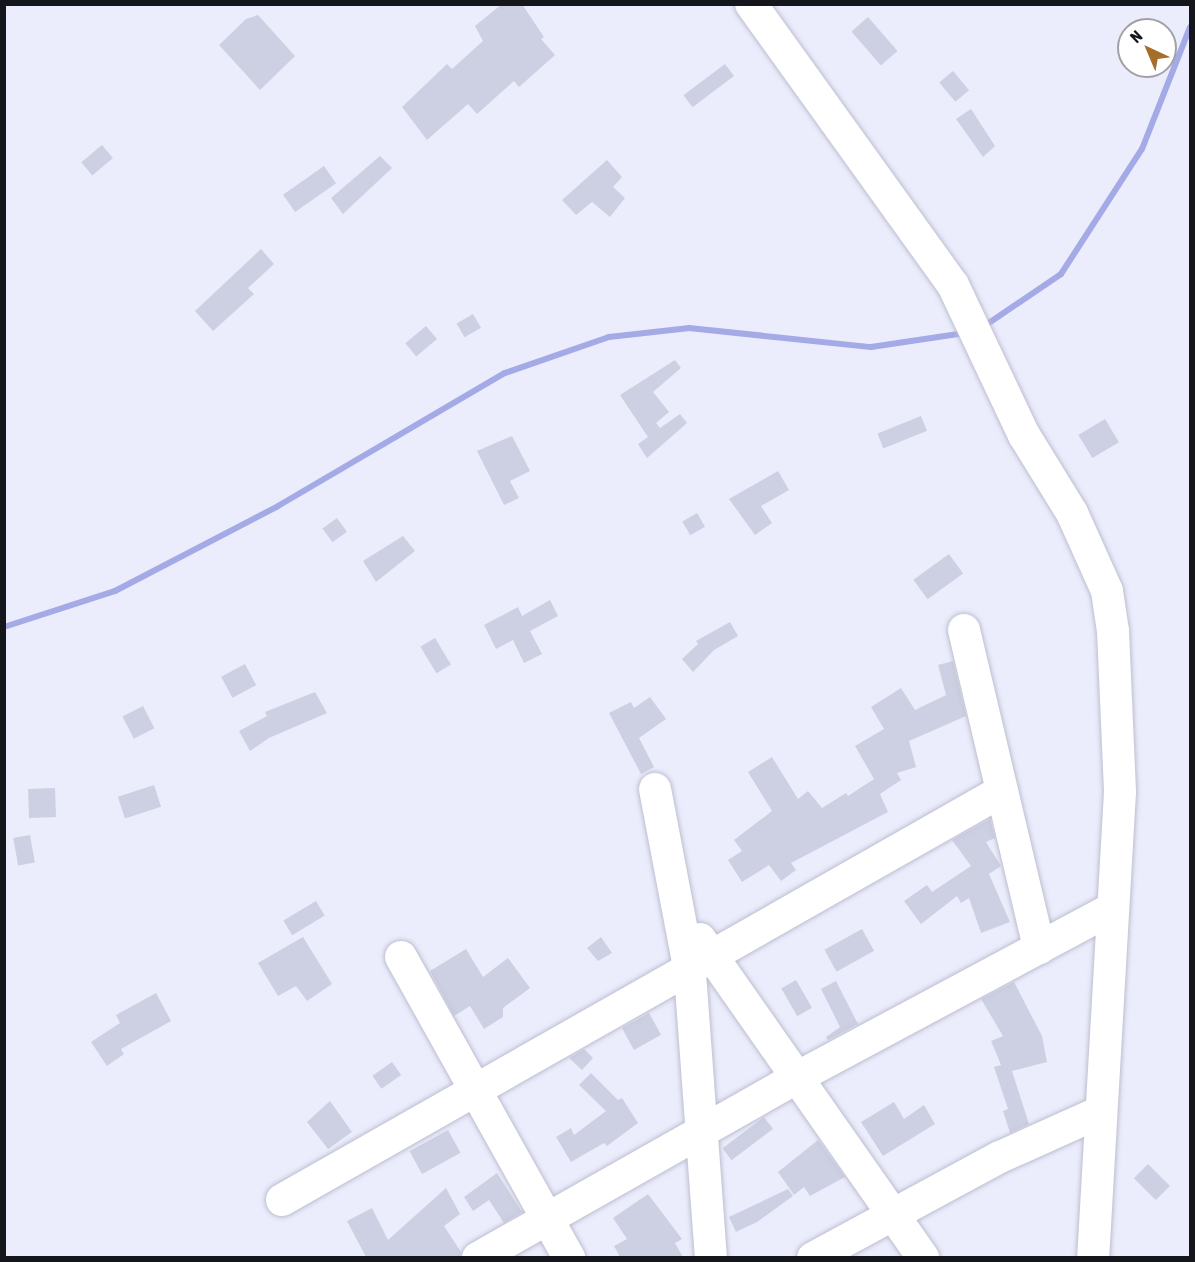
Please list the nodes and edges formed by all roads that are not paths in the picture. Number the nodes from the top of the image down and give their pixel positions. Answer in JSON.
{"nodes":[{"id":1,"x":751,"y":4,"type":"edge"},
{"id":2,"x":964,"y":630,"type":"dead end"},
{"id":3,"x":655,"y":789,"type":"dead end"},
{"id":4,"x":1002,"y":791,"type":"junction"},
{"id":5,"x":1113,"y":908,"type":"junction"},
{"id":6,"x":1039,"y":948,"type":"junction"},
{"id":7,"x":401,"y":957,"type":"dead end"},
{"id":8,"x":700,"y":961,"type":"junction"},
{"id":9,"x":798,"y":1077,"type":"junction"},
{"id":10,"x":475,"y":1090,"type":"junction"},
{"id":11,"x":1100,"y":1112,"type":"junction"},
{"id":12,"x":702,"y":1131,"type":"junction"},
{"id":13,"x":282,"y":1200,"type":"dead end"},
{"id":14,"x":896,"y":1213,"type":"junction"},
{"id":15,"x":546,"y":1217,"type":"junction"},
{"id":16,"x":478,"y":1257,"type":"edge"},
{"id":17,"x":569,"y":1257,"type":"edge"},
{"id":18,"x":711,"y":1257,"type":"edge"},
{"id":19,"x":813,"y":1257,"type":"edge"},
{"id":20,"x":923,"y":1257,"type":"edge"},
{"id":21,"x":1093,"y":1257,"type":"edge"}],
"edges":[{"from":1,"to":5,"type":"street"},
{"from":2,"to":4,"type":"street"},
{"from":3,"to":8,"type":"street"},
{"from":4,"to":6,"type":"street"},
{"from":4,"to":8,"type":"street"},
{"from":5,"to":6,"type":"street"},
{"from":5,"to":11,"type":"street"},
{"from":6,"to":9,"type":"street"},
{"from":7,"to":10,"type":"street"},
{"from":8,"to":9,"type":"street"},
{"from":8,"to":10,"type":"street"},
{"from":8,"to":12,"type":"street"},
{"from":9,"to":12,"type":"street"},
{"from":9,"to":14,"type":"street"},
{"from":10,"to":13,"type":"street"},
{"from":10,"to":15,"type":"street"},
{"from":11,"to":14,"type":"street"},
{"from":11,"to":21,"type":"street"},
{"from":12,"to":15,"type":"street"},
{"from":12,"to":18,"type":"street"},
{"from":14,"to":19,"type":"street"},
{"from":14,"to":20,"type":"street"},
{"from":15,"to":16,"type":"street"},
{"from":15,"to":17,"type":"street"}]}
